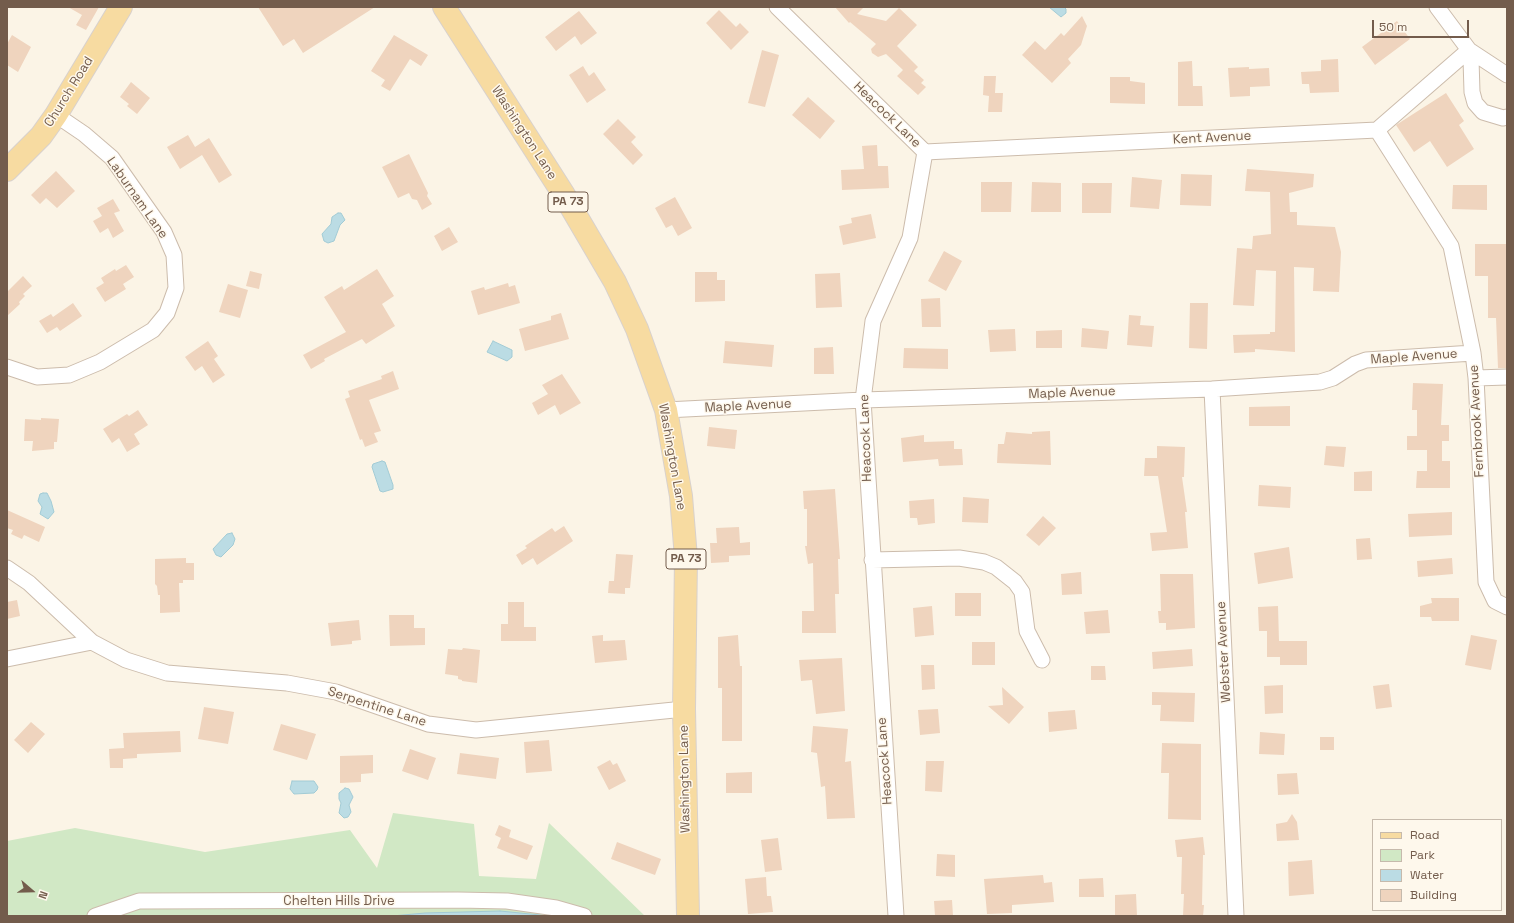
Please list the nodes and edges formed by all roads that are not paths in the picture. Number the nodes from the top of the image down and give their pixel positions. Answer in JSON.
{"nodes":[{"id":1,"x":121,"y":7,"type":"edge"},
{"id":2,"x":444,"y":7,"type":"edge"},
{"id":3,"x":777,"y":7,"type":"edge"},
{"id":4,"x":1437,"y":7,"type":"edge"},
{"id":5,"x":1469,"y":50,"type":"junction"},
{"id":6,"x":1507,"y":75,"type":"edge"},
{"id":7,"x":56,"y":115,"type":"junction"},
{"id":8,"x":1507,"y":116,"type":"edge"},
{"id":9,"x":1377,"y":130,"type":"junction"},
{"id":10,"x":925,"y":152,"type":"junction"},
{"id":11,"x":7,"y":170,"type":"edge"},
{"id":12,"x":1473,"y":353,"type":"junction"},
{"id":13,"x":7,"y":367,"type":"edge"},
{"id":14,"x":1507,"y":377,"type":"edge"},
{"id":15,"x":1476,"y":378,"type":"junction"},
{"id":16,"x":1212,"y":389,"type":"junction"},
{"id":17,"x":863,"y":400,"type":"junction"},
{"id":18,"x":666,"y":410,"type":"junction"},
{"id":19,"x":872,"y":560,"type":"junction"},
{"id":20,"x":7,"y":568,"type":"edge"},
{"id":21,"x":1507,"y":607,"type":"edge"},
{"id":22,"x":92,"y":642,"type":"junction"},
{"id":23,"x":7,"y":659,"type":"edge"},
{"id":24,"x":1042,"y":660,"type":"dead end"},
{"id":25,"x":684,"y":709,"type":"junction"},
{"id":26,"x":95,"y":916,"type":"edge"},
{"id":27,"x":584,"y":916,"type":"edge"},
{"id":28,"x":688,"y":916,"type":"edge"},
{"id":29,"x":896,"y":916,"type":"edge"},
{"id":30,"x":1236,"y":916,"type":"edge"}],
"edges":[{"from":1,"to":7,"type":"main road","name":"Church Road"},
{"from":2,"to":18,"type":"main road","name":"Washington Lane","number":"PA 73"},
{"from":3,"to":10,"type":"street","name":"Heacock Lane"},
{"from":4,"to":5,"type":"street"},
{"from":5,"to":6,"type":"street"},
{"from":5,"to":8,"type":"street"},
{"from":5,"to":9,"type":"street"},
{"from":7,"to":11,"type":"main road","name":"Church Road"},
{"from":7,"to":13,"type":"street","name":"Laburnam Lane"},
{"from":9,"to":10,"type":"street","name":"Kent Avenue"},
{"from":9,"to":12,"type":"street","name":"Fernbrook Avenue"},
{"from":10,"to":17,"type":"street","name":"Heacock Lane"},
{"from":12,"to":15,"type":"street","name":"Fernbrook Avenue"},
{"from":12,"to":16,"type":"street","name":"Maple Avenue"},
{"from":14,"to":15,"type":"street"},
{"from":15,"to":21,"type":"street","name":"Fernbrook Avenue"},
{"from":16,"to":17,"type":"street","name":"Maple Avenue"},
{"from":16,"to":30,"type":"street","name":"Webster Avenue"},
{"from":17,"to":18,"type":"street","name":"Maple Avenue"},
{"from":17,"to":19,"type":"street","name":"Heacock Lane"},
{"from":18,"to":25,"type":"main road","name":"Washington Lane","number":"PA 73"},
{"from":19,"to":24,"type":"street"},
{"from":19,"to":29,"type":"street","name":"Heacock Lane"},
{"from":20,"to":22,"type":"street","name":"Serpentine Lane"},
{"from":22,"to":23,"type":"street"},
{"from":22,"to":25,"type":"street","name":"Serpentine Lane"},
{"from":25,"to":28,"type":"main road","name":"Washington Lane","number":"PA 73"},
{"from":26,"to":27,"type":"street","name":"Chelten Hills Drive"}]}
